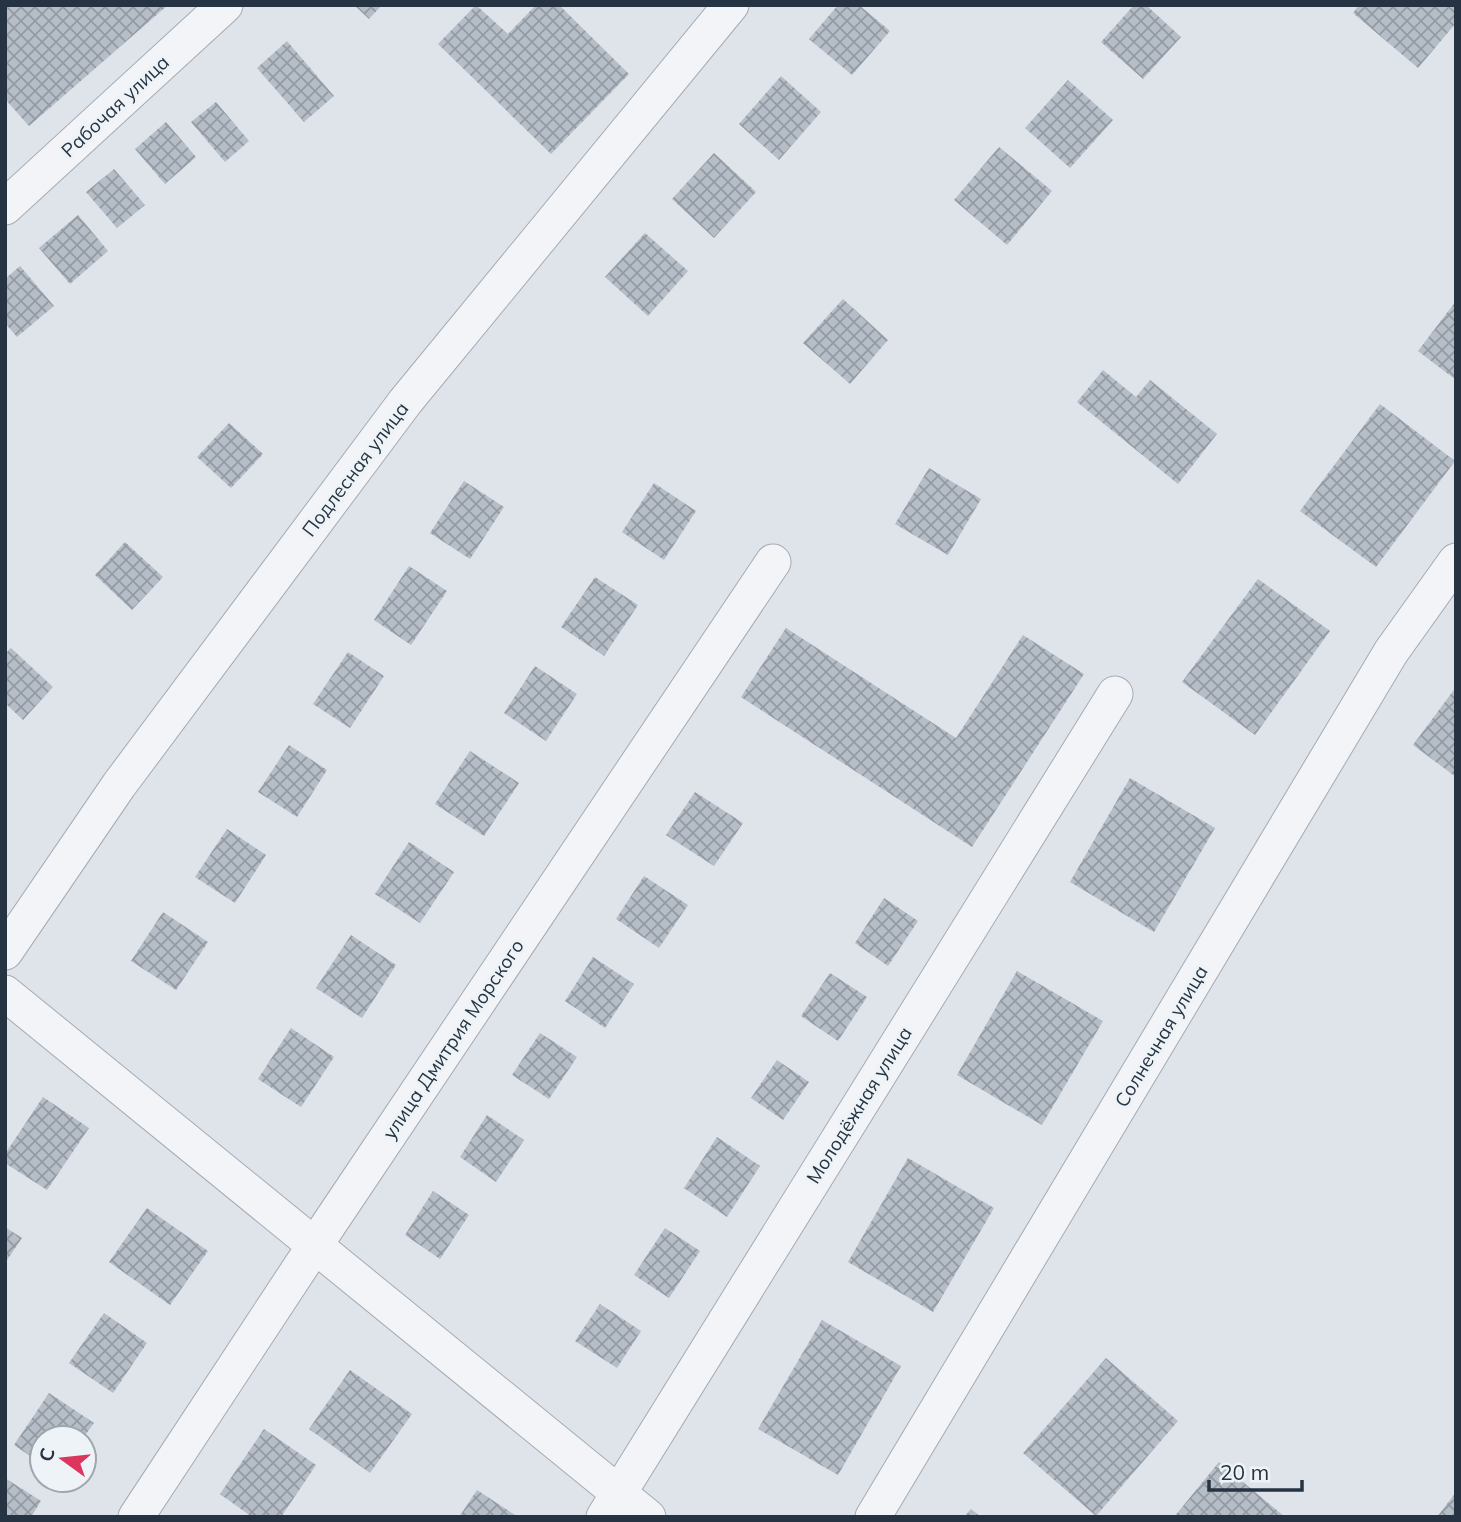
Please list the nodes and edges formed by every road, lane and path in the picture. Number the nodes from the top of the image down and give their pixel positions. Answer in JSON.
{"nodes":[{"id":1,"x":225,"y":5,"type":"edge"},
{"id":2,"x":732,"y":5,"type":"edge"},
{"id":3,"x":5,"y":207,"type":"edge"},
{"id":4,"x":1456,"y":561,"type":"edge"},
{"id":5,"x":773,"y":562,"type":"dead end"},
{"id":6,"x":1115,"y":694,"type":"dead end"},
{"id":7,"x":5,"y":952,"type":"edge"},
{"id":8,"x":5,"y":993,"type":"edge"},
{"id":9,"x":315,"y":1245,"type":"junction"},
{"id":10,"x":611,"y":1505,"type":"edge"},
{"id":11,"x":136,"y":1517,"type":"edge"},
{"id":12,"x":648,"y":1517,"type":"edge"},
{"id":13,"x":873,"y":1517,"type":"edge"}],
"edges":[{"from":1,"to":3,"type":"street","name":"Рабочая улица"},
{"from":2,"to":7,"type":"street","name":"Подлесная улица"},
{"from":4,"to":13,"type":"street","name":"Солнечная улица"},
{"from":5,"to":9,"type":"street","name":"улица Дмитрия Морского"},
{"from":6,"to":10,"type":"street","name":"Молодёжная улица"},
{"from":8,"to":9,"type":"street"},
{"from":9,"to":10,"type":"street"},
{"from":9,"to":11,"type":"street","name":"улица Дмитрия Морского"},
{"from":10,"to":12,"type":"street"}]}
